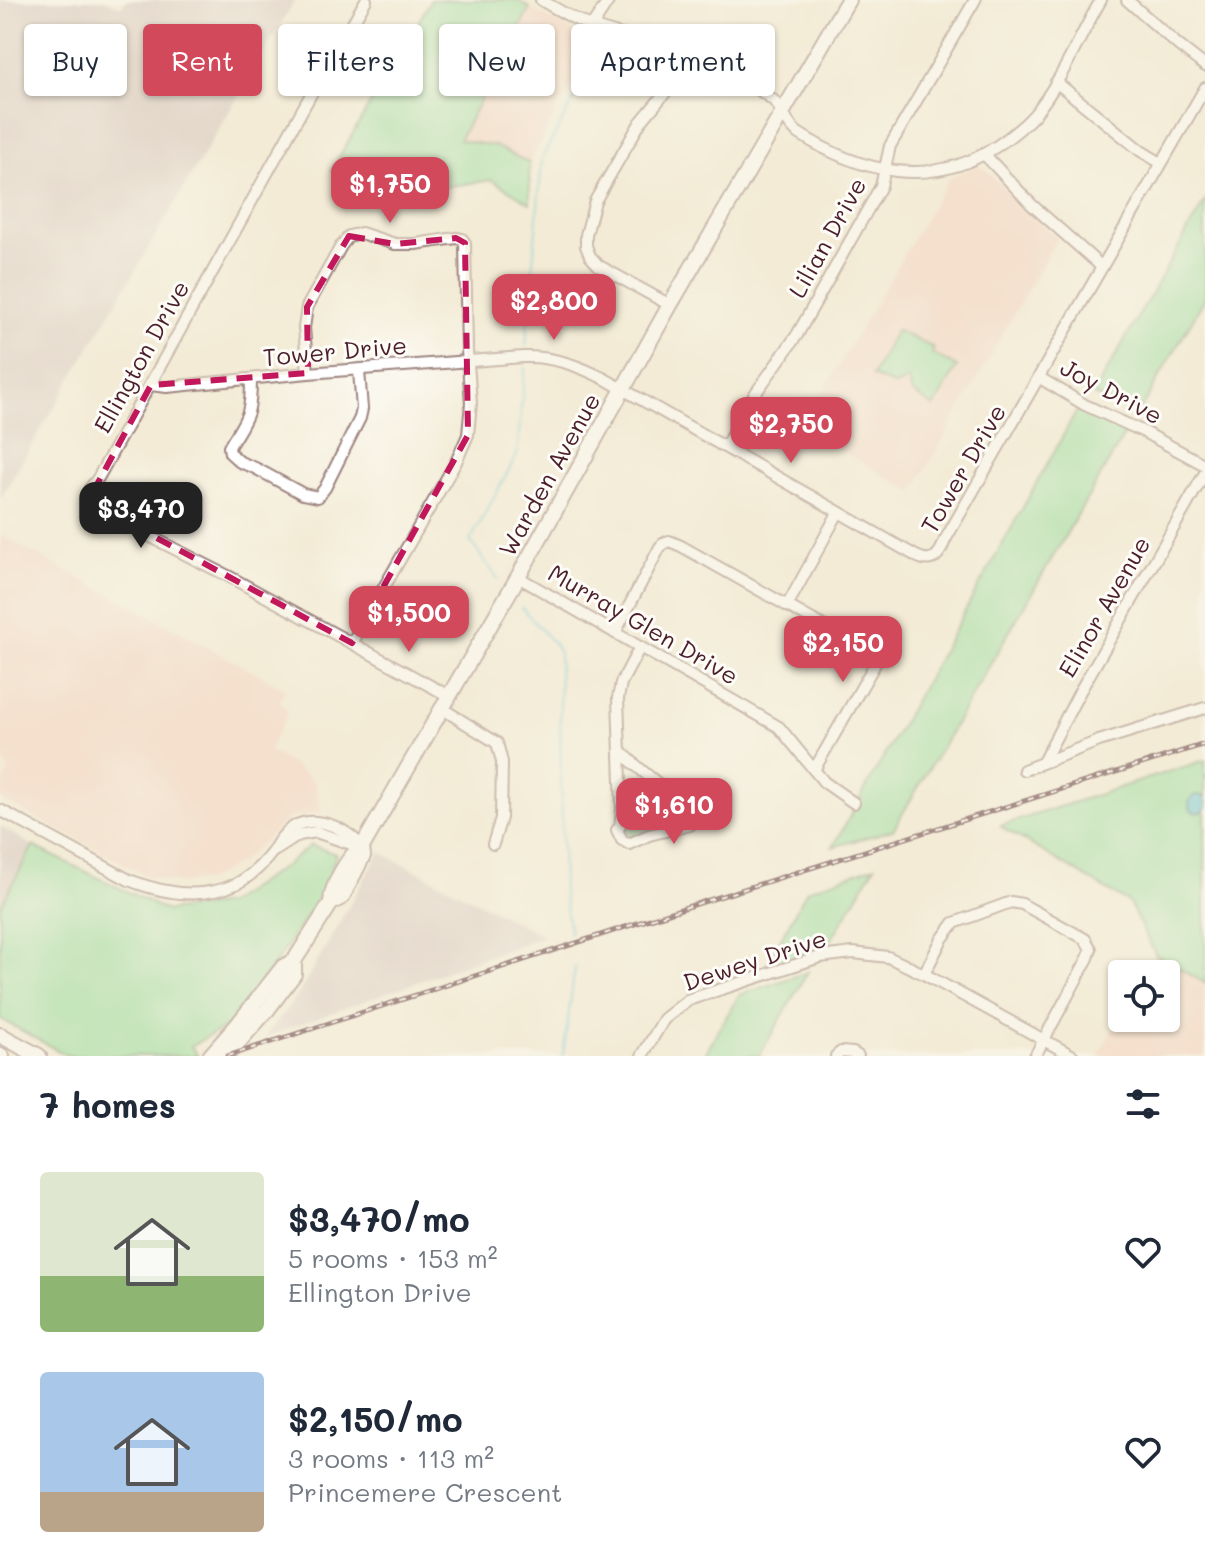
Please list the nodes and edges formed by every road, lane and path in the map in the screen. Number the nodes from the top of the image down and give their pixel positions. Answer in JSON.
{"nodes":[{"id":1,"x":366,"y":0,"type":"edge"},
{"id":2,"x":541,"y":0,"type":"edge"},
{"id":3,"x":609,"y":0,"type":"edge"},
{"id":4,"x":848,"y":0,"type":"edge"},
{"id":5,"x":975,"y":0,"type":"edge"},
{"id":6,"x":1101,"y":0,"type":"edge"},
{"id":7,"x":1127,"y":0,"type":"edge"},
{"id":8,"x":586,"y":24,"type":"edge"},
{"id":9,"x":593,"y":24,"type":"edge"},
{"id":10,"x":1205,"y":66,"type":"edge"},
{"id":11,"x":1056,"y":82,"type":"junction"},
{"id":12,"x":1205,"y":88,"type":"edge"},
{"id":13,"x":662,"y":96,"type":"edge"},
{"id":14,"x":765,"y":96,"type":"edge"},
{"id":15,"x":783,"y":114,"type":"junction"},
{"id":16,"x":984,"y":154,"type":"junction"},
{"id":17,"x":1161,"y":163,"type":"junction"},
{"id":18,"x":885,"y":169,"type":"junction"},
{"id":19,"x":1102,"y":267,"type":"junction"},
{"id":20,"x":670,"y":305,"type":"junction"},
{"id":21,"x":468,"y":361,"type":"junction"},
{"id":22,"x":359,"y":371,"type":"junction"},
{"id":23,"x":308,"y":373,"type":"junction"},
{"id":24,"x":1040,"y":378,"type":"junction"},
{"id":25,"x":251,"y":380,"type":"junction"},
{"id":26,"x":151,"y":385,"type":"junction"},
{"id":27,"x":623,"y":390,"type":"junction"},
{"id":28,"x":725,"y":447,"type":"junction"},
{"id":29,"x":1205,"y":465,"type":"edge"},
{"id":30,"x":1205,"y":473,"type":"edge"},
{"id":31,"x":838,"y":513,"type":"junction"},
{"id":32,"x":518,"y":577,"type":"junction"},
{"id":33,"x":787,"y":606,"type":"junction"},
{"id":34,"x":615,"y":633,"type":"junction"},
{"id":35,"x":352,"y":643,"type":"junction"},
{"id":36,"x":640,"y":647,"type":"junction"},
{"id":37,"x":446,"y":702,"type":"junction"},
{"id":38,"x":1205,"y":708,"type":"edge"},
{"id":39,"x":621,"y":751,"type":"junction"},
{"id":40,"x":1043,"y":762,"type":"junction"},
{"id":41,"x":814,"y":770,"type":"junction"},
{"id":42,"x":1024,"y":770,"type":"dead end"},
{"id":43,"x":854,"y":803,"type":"dead end"},
{"id":44,"x":0,"y":810,"type":"edge"},
{"id":45,"x":493,"y":844,"type":"dead end"},
{"id":46,"x":362,"y":847,"type":"junction"},
{"id":47,"x":294,"y":961,"type":"junction"},
{"id":48,"x":924,"y":974,"type":"junction"},
{"id":49,"x":0,"y":1035,"type":"edge"},
{"id":50,"x":1044,"y":1040,"type":"junction"},
{"id":51,"x":39,"y":1056,"type":"edge"},
{"id":52,"x":210,"y":1056,"type":"edge"},
{"id":53,"x":226,"y":1056,"type":"edge"},
{"id":54,"x":642,"y":1056,"type":"edge"},
{"id":55,"x":836,"y":1056,"type":"edge"},
{"id":56,"x":858,"y":1056,"type":"edge"},
{"id":57,"x":1035,"y":1056,"type":"edge"},
{"id":58,"x":1073,"y":1056,"type":"edge"}],
"edges":[{"from":1,"to":26,"type":"street","name":"Ellington Drive"},
{"from":2,"to":8,"type":"street"},
{"from":3,"to":9,"type":"street"},
{"from":4,"to":15,"type":"main road","name":"Warden Avenue"},
{"from":5,"to":18,"type":"street","name":"Lilian Drive"},
{"from":6,"to":11,"type":"street"},
{"from":7,"to":10,"type":"street"},
{"from":11,"to":16,"type":"street"},
{"from":11,"to":17,"type":"street"},
{"from":12,"to":17,"type":"street","name":"Tower Drive"},
{"from":13,"to":20,"type":"street"},
{"from":14,"to":15,"type":"street"},
{"from":15,"to":18,"type":"street"},
{"from":15,"to":20,"type":"main road","name":"Warden Avenue"},
{"from":16,"to":18,"type":"street"},
{"from":16,"to":19,"type":"street"},
{"from":17,"to":19,"type":"street","name":"Tower Drive"},
{"from":18,"to":28,"type":"street","name":"Lilian Drive"},
{"from":19,"to":24,"type":"street","name":"Tower Drive"},
{"from":20,"to":27,"type":"main road","name":"Warden Avenue"},
{"from":21,"to":22,"type":"street","name":"Tower Drive"},
{"from":21,"to":23,"type":"street"},
{"from":21,"to":27,"type":"street","name":"Tower Drive"},
{"from":21,"to":35,"type":"street"},
{"from":22,"to":23,"type":"street","name":"Tower Drive"},
{"from":22,"to":25,"type":"street"},
{"from":23,"to":25,"type":"street","name":"Tower Drive"},
{"from":24,"to":29,"type":"street","name":"Joy Drive"},
{"from":24,"to":31,"type":"street","name":"Tower Drive"},
{"from":25,"to":26,"type":"street","name":"Tower Drive"},
{"from":26,"to":35,"type":"street","name":"Ellington Drive"},
{"from":27,"to":28,"type":"street","name":"Tower Drive"},
{"from":27,"to":32,"type":"main road","name":"Warden Avenue"},
{"from":28,"to":31,"type":"street","name":"Tower Drive"},
{"from":30,"to":40,"type":"street","name":"Elinor Avenue"},
{"from":31,"to":33,"type":"street"},
{"from":32,"to":34,"type":"street","name":"Murray Glen Drive"},
{"from":32,"to":37,"type":"main road","name":"Warden Avenue"},
{"from":33,"to":34,"type":"street"},
{"from":33,"to":41,"type":"street"},
{"from":34,"to":36,"type":"street","name":"Murray Glen Drive"},
{"from":35,"to":37,"type":"street","name":"Ellington Drive"},
{"from":36,"to":39,"type":"street"},
{"from":36,"to":41,"type":"street","name":"Murray Glen Drive"},
{"from":37,"to":45,"type":"street","name":"Ellington Drive"},
{"from":37,"to":46,"type":"main road","name":"Warden Avenue"},
{"from":38,"to":40,"type":"street"},
{"from":39,"to":39,"type":"street"},
{"from":40,"to":42,"type":"street"},
{"from":41,"to":43,"type":"street","name":"Murray Glen Drive"},
{"from":44,"to":46,"type":"street"},
{"from":46,"to":47,"type":"main road","name":"Warden Avenue"},
{"from":47,"to":52,"type":"main road","name":"Warden Avenue"},
{"from":47,"to":53,"type":"main road","name":"Warden Avenue"},
{"from":48,"to":50,"type":"street","name":"Dewey Drive"},
{"from":48,"to":50,"type":"street"},
{"from":48,"to":54,"type":"street","name":"Dewey Drive"},
{"from":49,"to":51,"type":"main road"},
{"from":50,"to":57,"type":"street"},
{"from":50,"to":58,"type":"street","name":"Dewey Drive"},
{"from":55,"to":56,"type":"street"}]}
